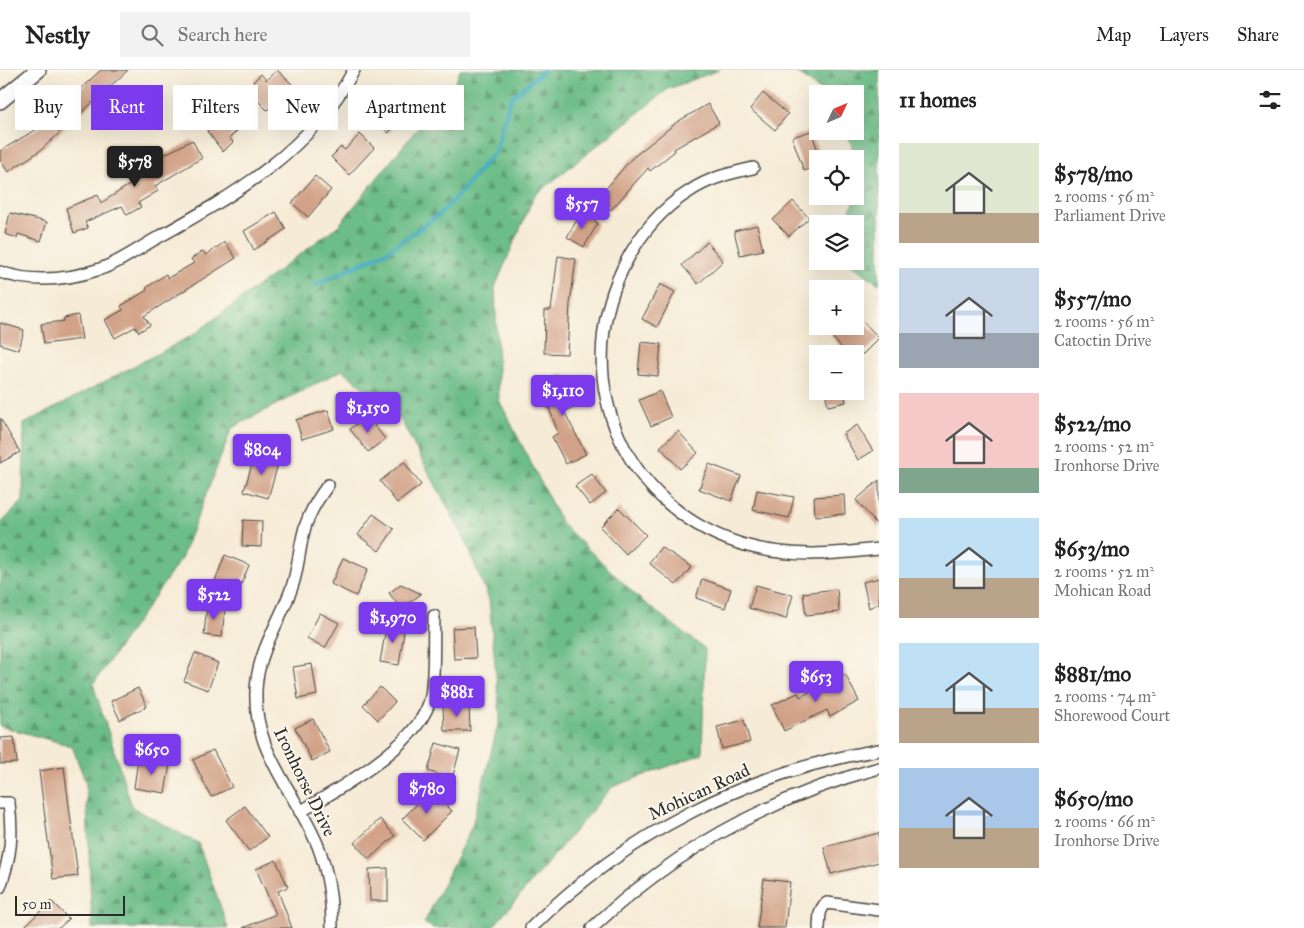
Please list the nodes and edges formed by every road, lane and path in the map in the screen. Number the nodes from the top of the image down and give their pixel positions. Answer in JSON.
{"nodes":[{"id":1,"x":38,"y":70,"type":"edge"},
{"id":2,"x":354,"y":70,"type":"edge"},
{"id":3,"x":0,"y":101,"type":"edge"},
{"id":4,"x":753,"y":168,"type":"dead end"},
{"id":5,"x":0,"y":272,"type":"edge"},
{"id":6,"x":328,"y":485,"type":"dead end"},
{"id":7,"x":879,"y":548,"type":"edge"},
{"id":8,"x":434,"y":616,"type":"dead end"},
{"id":9,"x":879,"y":750,"type":"edge"},
{"id":10,"x":879,"y":768,"type":"edge"},
{"id":11,"x":0,"y":803,"type":"edge"},
{"id":12,"x":300,"y":812,"type":"junction"},
{"id":13,"x":0,"y":887,"type":"edge"},
{"id":14,"x":879,"y":910,"type":"edge"},
{"id":15,"x":332,"y":928,"type":"edge"},
{"id":16,"x":531,"y":928,"type":"edge"},
{"id":17,"x":592,"y":928,"type":"edge"},
{"id":18,"x":819,"y":928,"type":"edge"}],
"edges":[{"from":1,"to":3,"type":"street"},
{"from":2,"to":5,"type":"street"},
{"from":4,"to":7,"type":"street"},
{"from":6,"to":12,"type":"street","name":"Ironhorse Drive"},
{"from":8,"to":12,"type":"street"},
{"from":9,"to":16,"type":"street","name":"Mohican Road"},
{"from":10,"to":17,"type":"street"},
{"from":11,"to":13,"type":"street"},
{"from":12,"to":15,"type":"street","name":"Ironhorse Drive"},
{"from":14,"to":18,"type":"street"}]}
